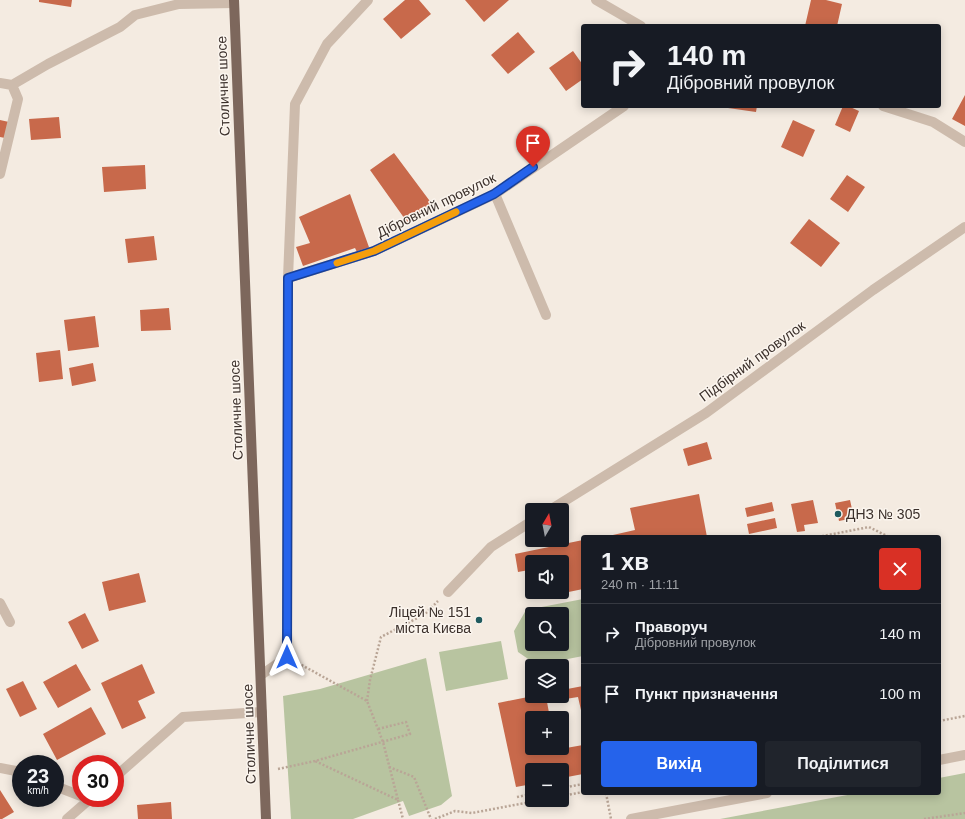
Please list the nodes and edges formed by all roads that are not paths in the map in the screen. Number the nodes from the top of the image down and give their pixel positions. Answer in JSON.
{"nodes":[{"id":1,"x":368,"y":0,"type":"edge"},
{"id":2,"x":596,"y":0,"type":"edge"},
{"id":3,"x":234,"y":2,"type":"edge"},
{"id":4,"x":638,"y":24,"type":"edge"},
{"id":5,"x":0,"y":83,"type":"edge"},
{"id":6,"x":12,"y":85,"type":"junction"},
{"id":7,"x":621,"y":108,"type":"edge"},
{"id":8,"x":889,"y":108,"type":"edge"},
{"id":9,"x":965,"y":142,"type":"edge"},
{"id":10,"x":0,"y":174,"type":"edge"},
{"id":11,"x":494,"y":194,"type":"junction"},
{"id":12,"x":965,"y":227,"type":"edge"},
{"id":13,"x":288,"y":278,"type":"junction"},
{"id":14,"x":546,"y":315,"type":"dead end"},
{"id":15,"x":561,"y":503,"type":"edge"},
{"id":16,"x":525,"y":525,"type":"edge"},
{"id":17,"x":448,"y":592,"type":"road end"},
{"id":18,"x":0,"y":603,"type":"edge"},
{"id":19,"x":10,"y":622,"type":"dead end"},
{"id":20,"x":261,"y":675,"type":"junction"},
{"id":21,"x":262,"y":712,"type":"junction"},
{"id":22,"x":965,"y":755,"type":"edge"},
{"id":23,"x":941,"y":760,"type":"edge"},
{"id":24,"x":0,"y":768,"type":"edge"},
{"id":25,"x":124,"y":769,"type":"edge"},
{"id":26,"x":12,"y":770,"type":"edge"},
{"id":27,"x":757,"y":795,"type":"edge"},
{"id":28,"x":78,"y":807,"type":"edge"},
{"id":29,"x":67,"y":819,"type":"edge"},
{"id":30,"x":266,"y":819,"type":"edge"},
{"id":31,"x":632,"y":819,"type":"edge"}],
"edges":[{"from":1,"to":13,"type":"street"},
{"from":2,"to":4,"type":"street"},
{"from":3,"to":6,"type":"street"},
{"from":3,"to":20,"type":"main road","name":"Столичне шосе"},
{"from":5,"to":6,"type":"street"},
{"from":6,"to":10,"type":"street"},
{"from":7,"to":11,"type":"street","name":"Дібровний провулок"},
{"from":8,"to":9,"type":"street"},
{"from":11,"to":13,"type":"street","name":"Дібровний провулок"},
{"from":11,"to":14,"type":"street"},
{"from":12,"to":15,"type":"street","name":"Підбірний провулок"},
{"from":13,"to":20,"type":"street"},
{"from":16,"to":17,"type":"street"},
{"from":18,"to":19,"type":"street"},
{"from":20,"to":21,"type":"main road","name":"Столичне шосе"},
{"from":21,"to":25,"type":"street"},
{"from":21,"to":30,"type":"main road","name":"Столичне шосе"},
{"from":22,"to":23,"type":"street"},
{"from":24,"to":26,"type":"street"},
{"from":27,"to":31,"type":"street"},
{"from":28,"to":29,"type":"street"}]}
